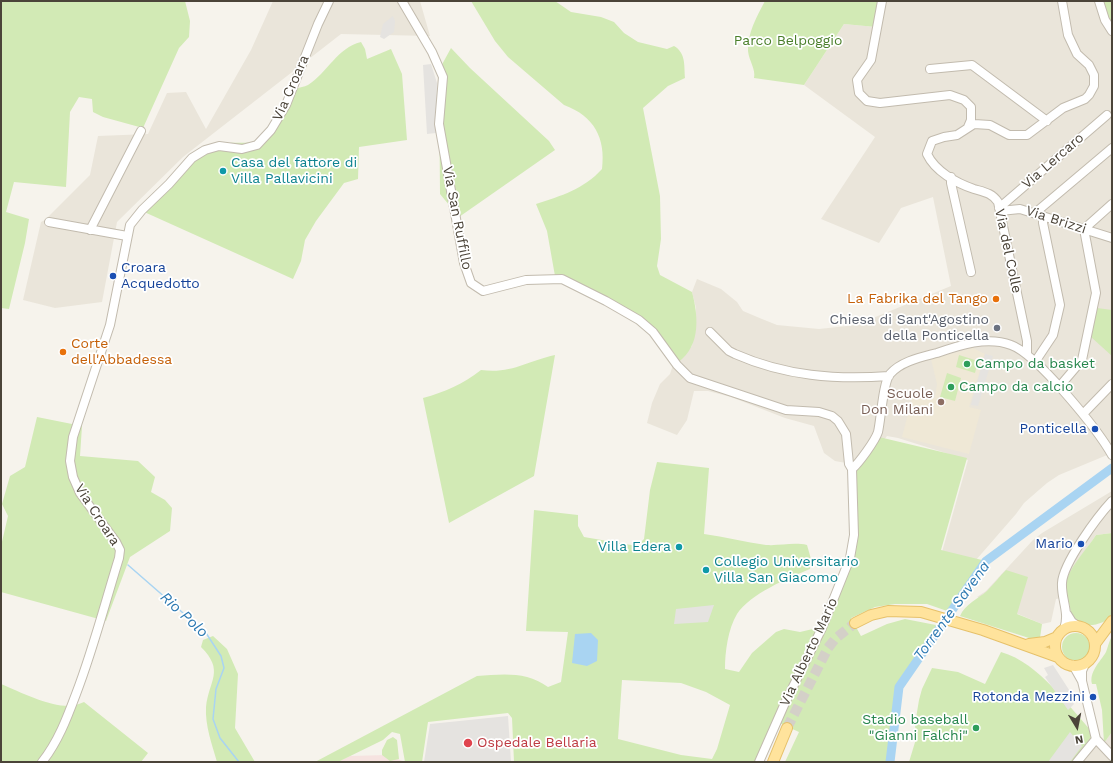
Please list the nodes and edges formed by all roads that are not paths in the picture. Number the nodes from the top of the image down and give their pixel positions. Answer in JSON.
{"nodes":[{"id":1,"x":329,"y":1,"type":"edge"},
{"id":2,"x":402,"y":1,"type":"edge"},
{"id":3,"x":882,"y":1,"type":"edge"},
{"id":4,"x":1062,"y":1,"type":"edge"},
{"id":5,"x":1099,"y":1,"type":"edge"},
{"id":6,"x":1112,"y":31,"type":"edge"},
{"id":7,"x":930,"y":69,"type":"dead end"},
{"id":8,"x":1107,"y":115,"type":"dead end"},
{"id":9,"x":1047,"y":121,"type":"junction"},
{"id":10,"x":968,"y":127,"type":"junction"},
{"id":11,"x":141,"y":131,"type":"dead end"},
{"id":12,"x":1112,"y":148,"type":"edge"},
{"id":13,"x":951,"y":177,"type":"junction"},
{"id":14,"x":1112,"y":204,"type":"edge"},
{"id":15,"x":999,"y":209,"type":"junction"},
{"id":16,"x":1035,"y":213,"type":"junction"},
{"id":17,"x":1043,"y":216,"type":"junction"},
{"id":18,"x":49,"y":222,"type":"dead end"},
{"id":19,"x":1084,"y":229,"type":"junction"},
{"id":20,"x":90,"y":230,"type":"junction"},
{"id":21,"x":127,"y":236,"type":"junction"},
{"id":22,"x":1112,"y":238,"type":"edge"},
{"id":23,"x":971,"y":272,"type":"dead end"},
{"id":24,"x":1024,"y":329,"type":"junction"},
{"id":25,"x":710,"y":332,"type":"dead end"},
{"id":26,"x":1019,"y":349,"type":"junction"},
{"id":27,"x":1027,"y":354,"type":"junction"},
{"id":28,"x":1035,"y":362,"type":"junction"},
{"id":29,"x":889,"y":376,"type":"junction"},
{"id":30,"x":1112,"y":384,"type":"edge"},
{"id":31,"x":1059,"y":387,"type":"junction"},
{"id":32,"x":1083,"y":414,"type":"junction"},
{"id":33,"x":1110,"y":445,"type":"edge"},
{"id":34,"x":1112,"y":455,"type":"edge"},
{"id":35,"x":852,"y":469,"type":"junction"},
{"id":36,"x":1112,"y":501,"type":"edge"},
{"id":37,"x":1066,"y":614,"type":"junction"},
{"id":38,"x":855,"y":623,"type":"tunnel mouth"},
{"id":39,"x":1111,"y":623,"type":"edge"},
{"id":40,"x":1078,"y":626,"type":"junction"},
{"id":41,"x":1064,"y":629,"type":"junction"},
{"id":42,"x":1088,"y":631,"type":"junction"},
{"id":43,"x":1057,"y":637,"type":"junction"},
{"id":44,"x":1023,"y":643,"type":"junction"},
{"id":45,"x":1095,"y":644,"type":"junction"},
{"id":46,"x":1058,"y":657,"type":"junction"},
{"id":47,"x":1086,"y":662,"type":"junction"},
{"id":48,"x":1073,"y":665,"type":"junction"},
{"id":49,"x":1082,"y":680,"type":"junction"},
{"id":50,"x":788,"y":728,"type":"tunnel mouth"},
{"id":51,"x":1096,"y":739,"type":"junction"},
{"id":52,"x":1112,"y":756,"type":"edge"},
{"id":53,"x":42,"y":762,"type":"edge"},
{"id":54,"x":759,"y":762,"type":"edge"},
{"id":55,"x":772,"y":762,"type":"edge"},
{"id":56,"x":1077,"y":762,"type":"edge"}],
"edges":[{"from":1,"to":21,"type":"street","name":"Via Croara"},
{"from":2,"to":35,"type":"street","name":"Via San Ruffillo"},
{"from":3,"to":10,"type":"street"},
{"from":4,"to":9,"type":"street","name":"Via del Colle"},
{"from":5,"to":6,"type":"street"},
{"from":7,"to":9,"type":"street"},
{"from":8,"to":15,"type":"street","name":"Via Lercaro"},
{"from":9,"to":10,"type":"street","name":"Via del Colle"},
{"from":10,"to":13,"type":"street","name":"Via del Colle"},
{"from":11,"to":20,"type":"street"},
{"from":12,"to":16,"type":"street"},
{"from":13,"to":15,"type":"street","name":"Via del Colle"},
{"from":13,"to":23,"type":"street"},
{"from":14,"to":19,"type":"street"},
{"from":15,"to":16,"type":"street","name":"Via Brizzi"},
{"from":15,"to":24,"type":"street","name":"Via del Colle"},
{"from":16,"to":17,"type":"street","name":"Via Brizzi"},
{"from":17,"to":19,"type":"street","name":"Via Brizzi"},
{"from":17,"to":28,"type":"street"},
{"from":18,"to":20,"type":"street"},
{"from":19,"to":22,"type":"street","name":"Via Brizzi"},
{"from":19,"to":31,"type":"street"},
{"from":20,"to":21,"type":"street"},
{"from":21,"to":53,"type":"street","name":"Via Croara"},
{"from":24,"to":26,"type":"street","name":"Via del Colle"},
{"from":24,"to":27,"type":"street","name":"Via del Colle"},
{"from":25,"to":29,"type":"street"},
{"from":26,"to":27,"type":"street"},
{"from":26,"to":29,"type":"street"},
{"from":27,"to":28,"type":"street"},
{"from":28,"to":31,"type":"street"},
{"from":29,"to":35,"type":"street"},
{"from":30,"to":32,"type":"street"},
{"from":31,"to":32,"type":"street"},
{"from":32,"to":33,"type":"street"},
{"from":33,"to":34,"type":"street"},
{"from":35,"to":54,"type":"street","name":"Via Alberto Mario"},
{"from":36,"to":37,"type":"street"},
{"from":37,"to":40,"type":"street"},
{"from":37,"to":41,"type":"street"},
{"from":38,"to":44,"type":"main road"},
{"from":39,"to":42,"type":"main road"},
{"from":39,"to":45,"type":"main road"},
{"from":40,"to":41,"type":"main road"},
{"from":40,"to":42,"type":"main road"},
{"from":41,"to":43,"type":"main road"},
{"from":42,"to":45,"type":"main road"},
{"from":43,"to":44,"type":"main road"},
{"from":43,"to":46,"type":"main road"},
{"from":44,"to":46,"type":"main road"},
{"from":45,"to":47,"type":"main road"},
{"from":46,"to":48,"type":"main road"},
{"from":47,"to":48,"type":"main road"},
{"from":47,"to":49,"type":"street"},
{"from":48,"to":49,"type":"street"},
{"from":49,"to":51,"type":"street"},
{"from":50,"to":55,"type":"main road"},
{"from":51,"to":52,"type":"street"},
{"from":51,"to":56,"type":"street"}]}
